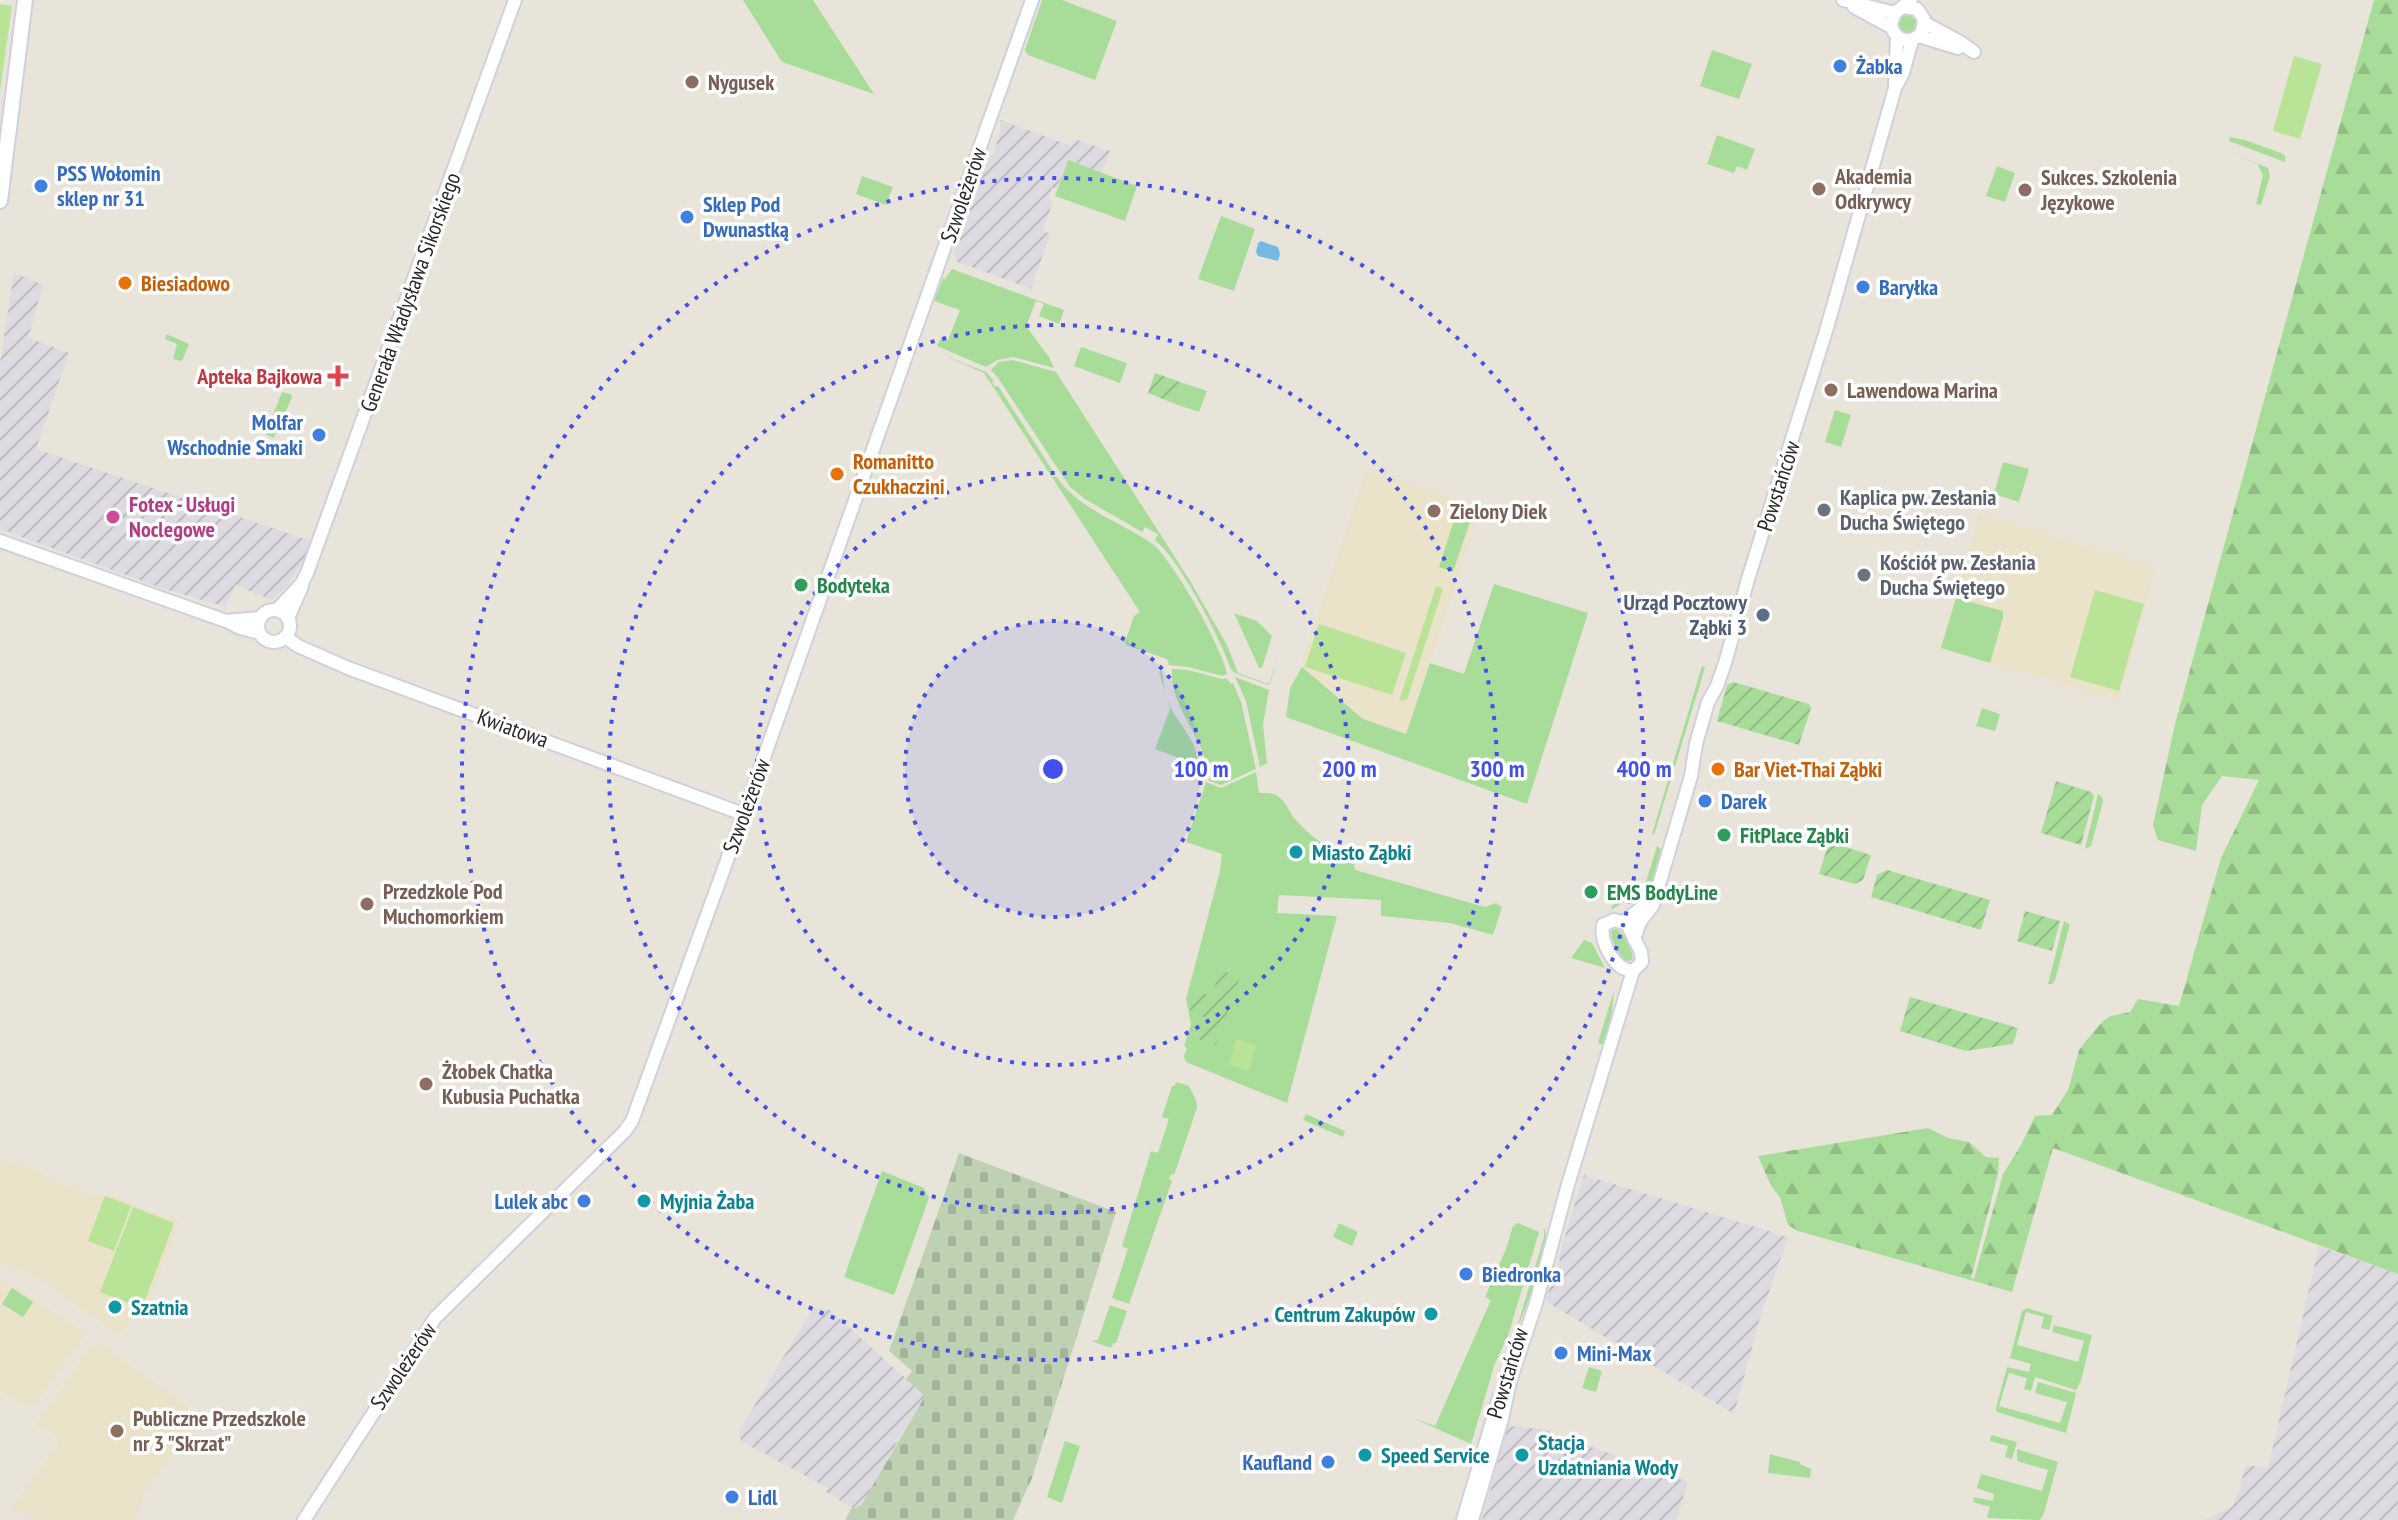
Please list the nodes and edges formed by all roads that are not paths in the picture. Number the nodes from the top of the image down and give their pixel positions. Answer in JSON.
{"nodes":[{"id":1,"x":25,"y":0,"type":"edge"},
{"id":2,"x":515,"y":0,"type":"edge"},
{"id":3,"x":1032,"y":0,"type":"edge"},
{"id":4,"x":1844,"y":0,"type":"edge"},
{"id":5,"x":1903,"y":7,"type":"edge"},
{"id":6,"x":1923,"y":12,"type":"edge"},
{"id":7,"x":1894,"y":32,"type":"junction"},
{"id":8,"x":1916,"y":38,"type":"junction"},
{"id":9,"x":1895,"y":88,"type":"junction"},
{"id":10,"x":0,"y":201,"type":"edge"},
{"id":11,"x":0,"y":541,"type":"edge"},
{"id":12,"x":302,"y":583,"type":"junction"},
{"id":13,"x":277,"y":610,"type":"junction"},
{"id":14,"x":260,"y":618,"type":"junction"},
{"id":15,"x":288,"y":618,"type":"junction"},
{"id":16,"x":226,"y":621,"type":"junction"},
{"id":17,"x":260,"y":633,"type":"junction"},
{"id":18,"x":285,"y":637,"type":"junction"},
{"id":19,"x":743,"y":814,"type":"junction"},
{"id":20,"x":1659,"y":882,"type":"junction"},
{"id":21,"x":1624,"y":922,"type":"junction"},
{"id":22,"x":1634,"y":939,"type":"junction"},
{"id":23,"x":1627,"y":970,"type":"junction"},
{"id":24,"x":1556,"y":1228,"type":"junction"},
{"id":25,"x":304,"y":1520,"type":"edge"},
{"id":26,"x":1463,"y":1520,"type":"edge"},
{"id":27,"x":1472,"y":1520,"type":"edge"}],
"edges":[{"from":1,"to":10,"type":"main road"},
{"from":2,"to":12,"type":"street","name":"Generała Władysława Sikorskiego"},
{"from":3,"to":19,"type":"street","name":"Szwoleżerów"},
{"from":4,"to":5,"type":"street"},
{"from":4,"to":7,"type":"street"},
{"from":5,"to":6,"type":"street"},
{"from":5,"to":7,"type":"street","name":"Powstańców"},
{"from":6,"to":8,"type":"street","name":"Powstańców"},
{"from":6,"to":8,"type":"street"},
{"from":7,"to":8,"type":"street"},
{"from":7,"to":9,"type":"street","name":"Powstańców"},
{"from":8,"to":9,"type":"street","name":"Powstańców"},
{"from":9,"to":20,"type":"street","name":"Powstańców"},
{"from":11,"to":16,"type":"street"},
{"from":12,"to":13,"type":"street","name":"Generała Władysława Sikorskiego"},
{"from":12,"to":15,"type":"street","name":"Generała Władysława Sikorskiego"},
{"from":13,"to":14,"type":"street"},
{"from":13,"to":15,"type":"street"},
{"from":14,"to":16,"type":"street"},
{"from":14,"to":17,"type":"street"},
{"from":15,"to":18,"type":"street"},
{"from":16,"to":17,"type":"street"},
{"from":17,"to":18,"type":"street"},
{"from":18,"to":19,"type":"street","name":"Kwiatowa"},
{"from":19,"to":25,"type":"street","name":"Szwoleżerów"},
{"from":20,"to":21,"type":"street","name":"Powstańców"},
{"from":20,"to":22,"type":"street","name":"Powstańców"},
{"from":21,"to":22,"type":"street"},
{"from":21,"to":23,"type":"street","name":"Powstańców"},
{"from":22,"to":23,"type":"street","name":"Powstańców"},
{"from":23,"to":24,"type":"street","name":"Powstańców"},
{"from":24,"to":26,"type":"street","name":"Powstańców"},
{"from":24,"to":27,"type":"street","name":"Powstańców"}]}
